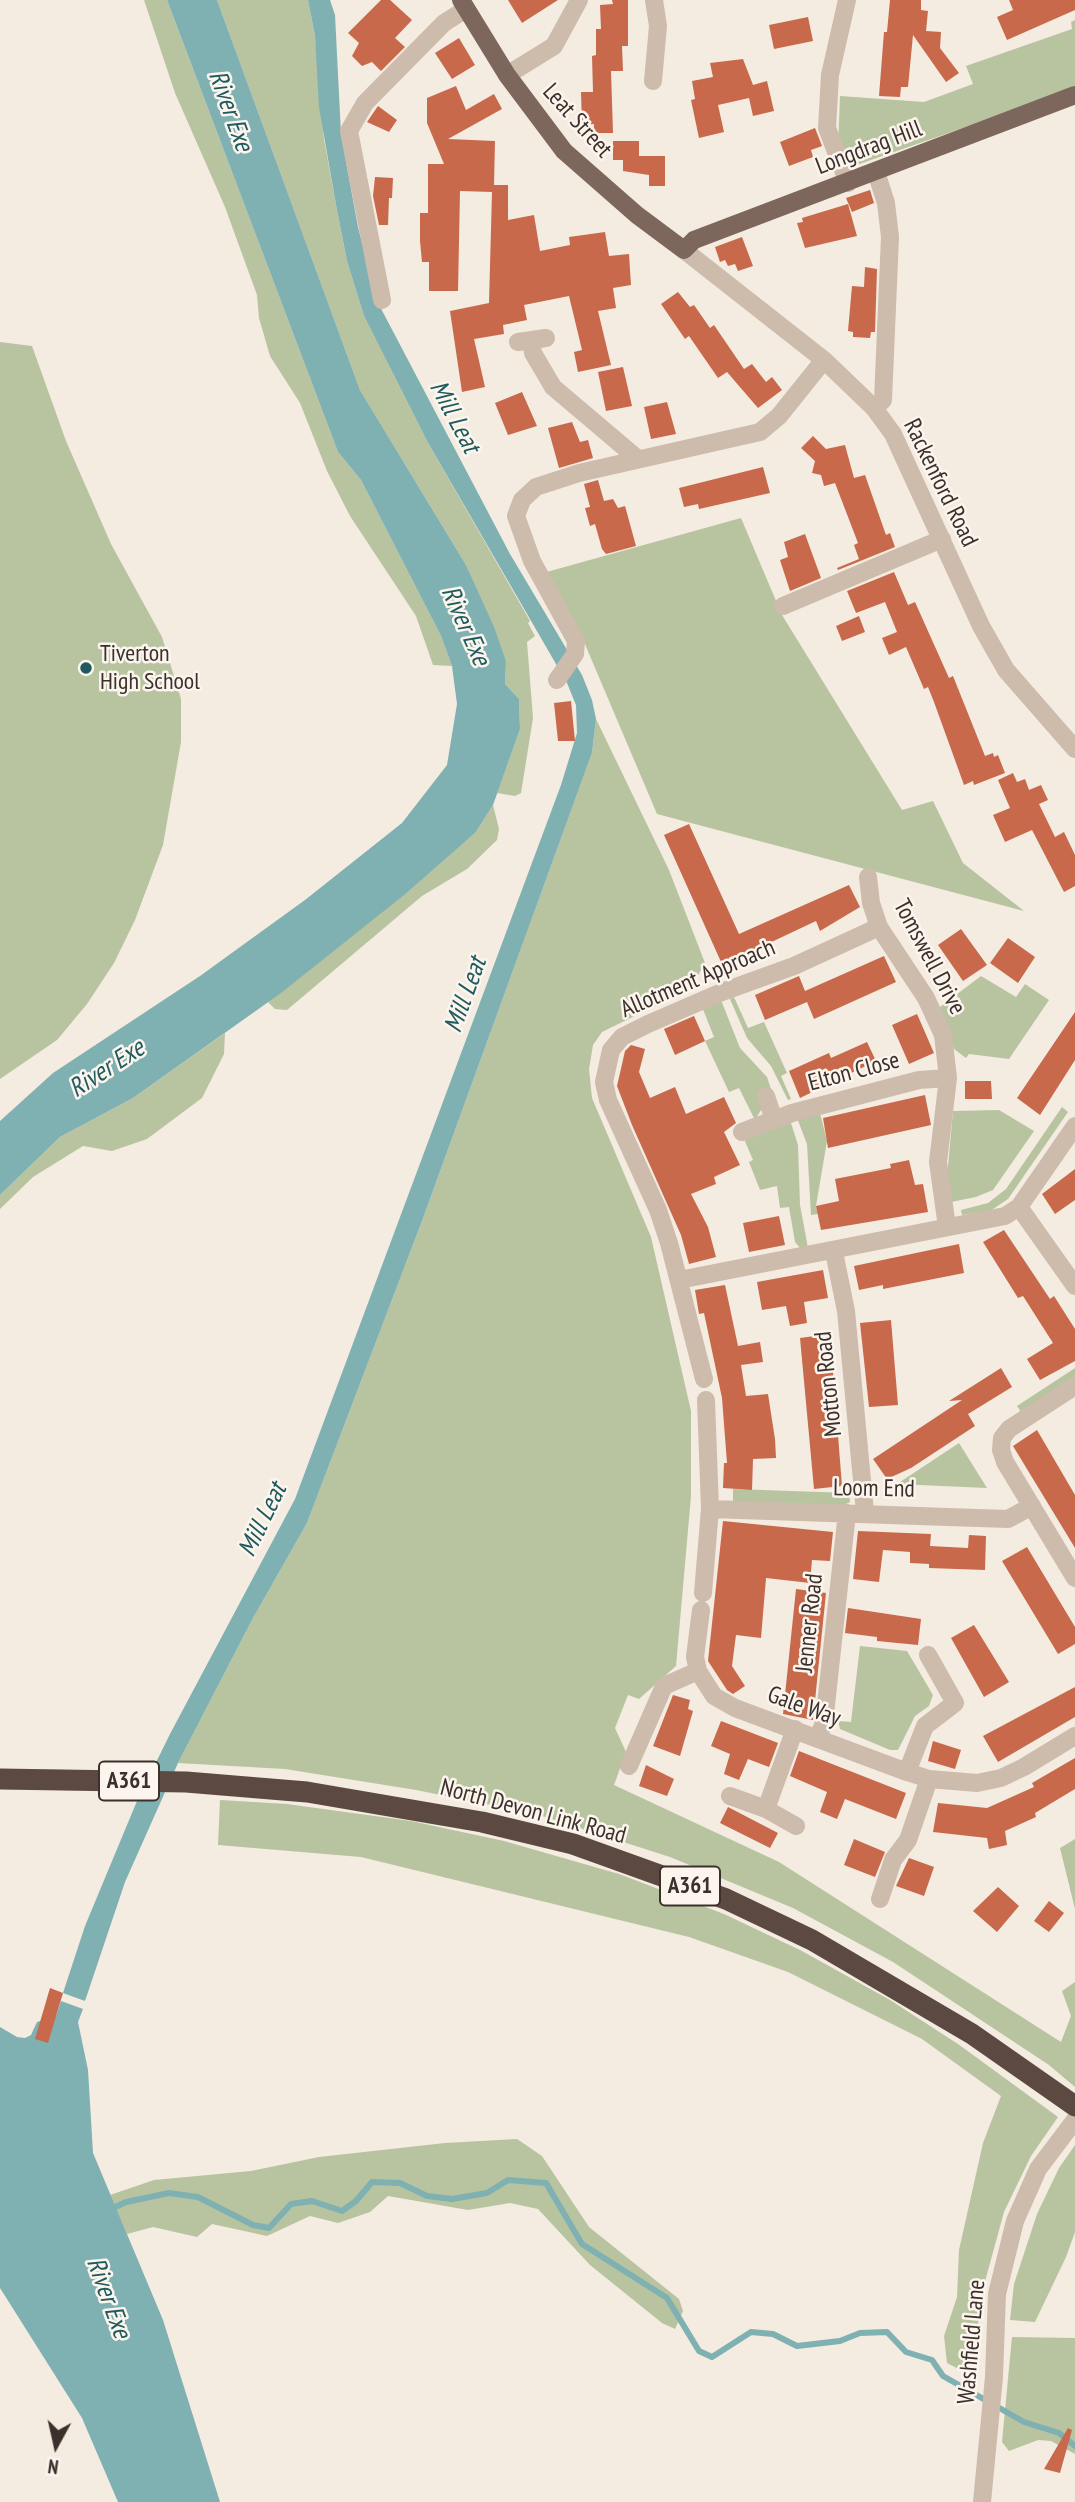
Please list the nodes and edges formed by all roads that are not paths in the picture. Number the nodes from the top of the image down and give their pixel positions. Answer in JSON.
{"nodes":[{"id":1,"x":579,"y":0,"type":"edge"},
{"id":2,"x":654,"y":0,"type":"edge"},
{"id":3,"x":847,"y":0,"type":"edge"},
{"id":4,"x":464,"y":5,"type":"edge"},
{"id":5,"x":507,"y":75,"type":"junction"},
{"id":6,"x":653,"y":81,"type":"dead end"},
{"id":7,"x":1075,"y":95,"type":"edge"},
{"id":8,"x":876,"y":172,"type":"junction"},
{"id":9,"x":848,"y":183,"type":"junction"},
{"id":10,"x":684,"y":250,"type":"junction"},
{"id":11,"x":383,"y":300,"type":"dead end"},
{"id":12,"x":532,"y":340,"type":"dead end"},
{"id":13,"x":824,"y":360,"type":"junction"},
{"id":14,"x":874,"y":408,"type":"junction"},
{"id":15,"x":638,"y":459,"type":"junction"},
{"id":16,"x":942,"y":539,"type":"junction"},
{"id":17,"x":783,"y":606,"type":"dead end"},
{"id":18,"x":557,"y":680,"type":"dead end"},
{"id":19,"x":1075,"y":749,"type":"edge"},
{"id":20,"x":868,"y":877,"type":"dead end"},
{"id":21,"x":879,"y":927,"type":"junction"},
{"id":22,"x":948,"y":1078,"type":"junction"},
{"id":23,"x":766,"y":1096,"type":"dead end"},
{"id":24,"x":774,"y":1120,"type":"junction"},
{"id":25,"x":1075,"y":1126,"type":"edge"},
{"id":26,"x":742,"y":1132,"type":"dead end"},
{"id":27,"x":1019,"y":1207,"type":"junction"},
{"id":28,"x":947,"y":1227,"type":"junction"},
{"id":29,"x":834,"y":1252,"type":"junction"},
{"id":30,"x":679,"y":1280,"type":"junction"},
{"id":31,"x":1075,"y":1286,"type":"edge"},
{"id":32,"x":704,"y":1379,"type":"dead end"},
{"id":33,"x":1075,"y":1386,"type":"edge"},
{"id":34,"x":706,"y":1400,"type":"dead end"},
{"id":35,"x":1032,"y":1506,"type":"junction"},
{"id":36,"x":710,"y":1509,"type":"junction"},
{"id":37,"x":856,"y":1513,"type":"junction"},
{"id":38,"x":1075,"y":1578,"type":"edge"},
{"id":39,"x":928,"y":1655,"type":"dead end"},
{"id":40,"x":698,"y":1671,"type":"junction"},
{"id":41,"x":795,"y":1729,"type":"junction"},
{"id":42,"x":1075,"y":1736,"type":"edge"},
{"id":43,"x":818,"y":1737,"type":"junction"},
{"id":44,"x":629,"y":1766,"type":"dead end"},
{"id":45,"x":907,"y":1772,"type":"junction"},
{"id":46,"x":929,"y":1779,"type":"junction"},
{"id":47,"x":0,"y":1780,"type":"edge"},
{"id":48,"x":730,"y":1796,"type":"dead end"},
{"id":49,"x":766,"y":1809,"type":"junction"},
{"id":50,"x":796,"y":1826,"type":"dead end"},
{"id":51,"x":880,"y":1899,"type":"dead end"},
{"id":52,"x":1075,"y":2106,"type":"edge"},
{"id":53,"x":1075,"y":2120,"type":"edge"},
{"id":54,"x":982,"y":2502,"type":"edge"}],
"edges":[{"from":1,"to":5,"type":"street"},
{"from":2,"to":6,"type":"street"},
{"from":3,"to":9,"type":"street"},
{"from":4,"to":5,"type":"main road","name":"Leat Street"},
{"from":4,"to":11,"type":"street"},
{"from":5,"to":10,"type":"main road","name":"Leat Street"},
{"from":7,"to":8,"type":"main road","name":"Longdrag Hill"},
{"from":8,"to":9,"type":"main road","name":"Longdrag Hill"},
{"from":8,"to":14,"type":"street"},
{"from":9,"to":10,"type":"main road","name":"Longdrag Hill"},
{"from":10,"to":13,"type":"street","name":"Rackenford Road"},
{"from":12,"to":15,"type":"street"},
{"from":13,"to":14,"type":"street","name":"Rackenford Road"},
{"from":13,"to":15,"type":"street"},
{"from":14,"to":16,"type":"street","name":"Rackenford Road"},
{"from":15,"to":18,"type":"street"},
{"from":16,"to":17,"type":"street"},
{"from":16,"to":19,"type":"street","name":"Rackenford Road"},
{"from":20,"to":21,"type":"street","name":"Tomswell Drive"},
{"from":21,"to":22,"type":"street","name":"Tomswell Drive"},
{"from":21,"to":30,"type":"street","name":"Allotment Approach"},
{"from":22,"to":24,"type":"street","name":"Elton Close"},
{"from":22,"to":28,"type":"street","name":"Tomswell Drive"},
{"from":23,"to":24,"type":"street"},
{"from":24,"to":26,"type":"street","name":"Elton Close"},
{"from":25,"to":27,"type":"street"},
{"from":27,"to":28,"type":"street"},
{"from":27,"to":31,"type":"street"},
{"from":28,"to":29,"type":"street"},
{"from":29,"to":30,"type":"street"},
{"from":29,"to":37,"type":"street","name":"Motton Road"},
{"from":30,"to":32,"type":"street","name":"Allotment Approach"},
{"from":33,"to":35,"type":"street"},
{"from":34,"to":36,"type":"street"},
{"from":35,"to":37,"type":"street","name":"Loom End"},
{"from":35,"to":38,"type":"street"},
{"from":36,"to":37,"type":"street","name":"Loom End"},
{"from":36,"to":40,"type":"street"},
{"from":37,"to":43,"type":"street","name":"Jenner Road"},
{"from":39,"to":45,"type":"street"},
{"from":40,"to":41,"type":"street","name":"Gale Way"},
{"from":40,"to":44,"type":"street"},
{"from":41,"to":43,"type":"street","name":"Gale Way"},
{"from":41,"to":49,"type":"street"},
{"from":42,"to":46,"type":"street","name":"Gale Way"},
{"from":43,"to":45,"type":"street","name":"Gale Way"},
{"from":45,"to":46,"type":"street","name":"Gale Way"},
{"from":46,"to":51,"type":"street"},
{"from":47,"to":52,"type":"highway","name":"North Devon Link Road","number":"A361"},
{"from":48,"to":49,"type":"street"},
{"from":49,"to":50,"type":"street"},
{"from":53,"to":54,"type":"street","name":"Washfield Lane"}]}
